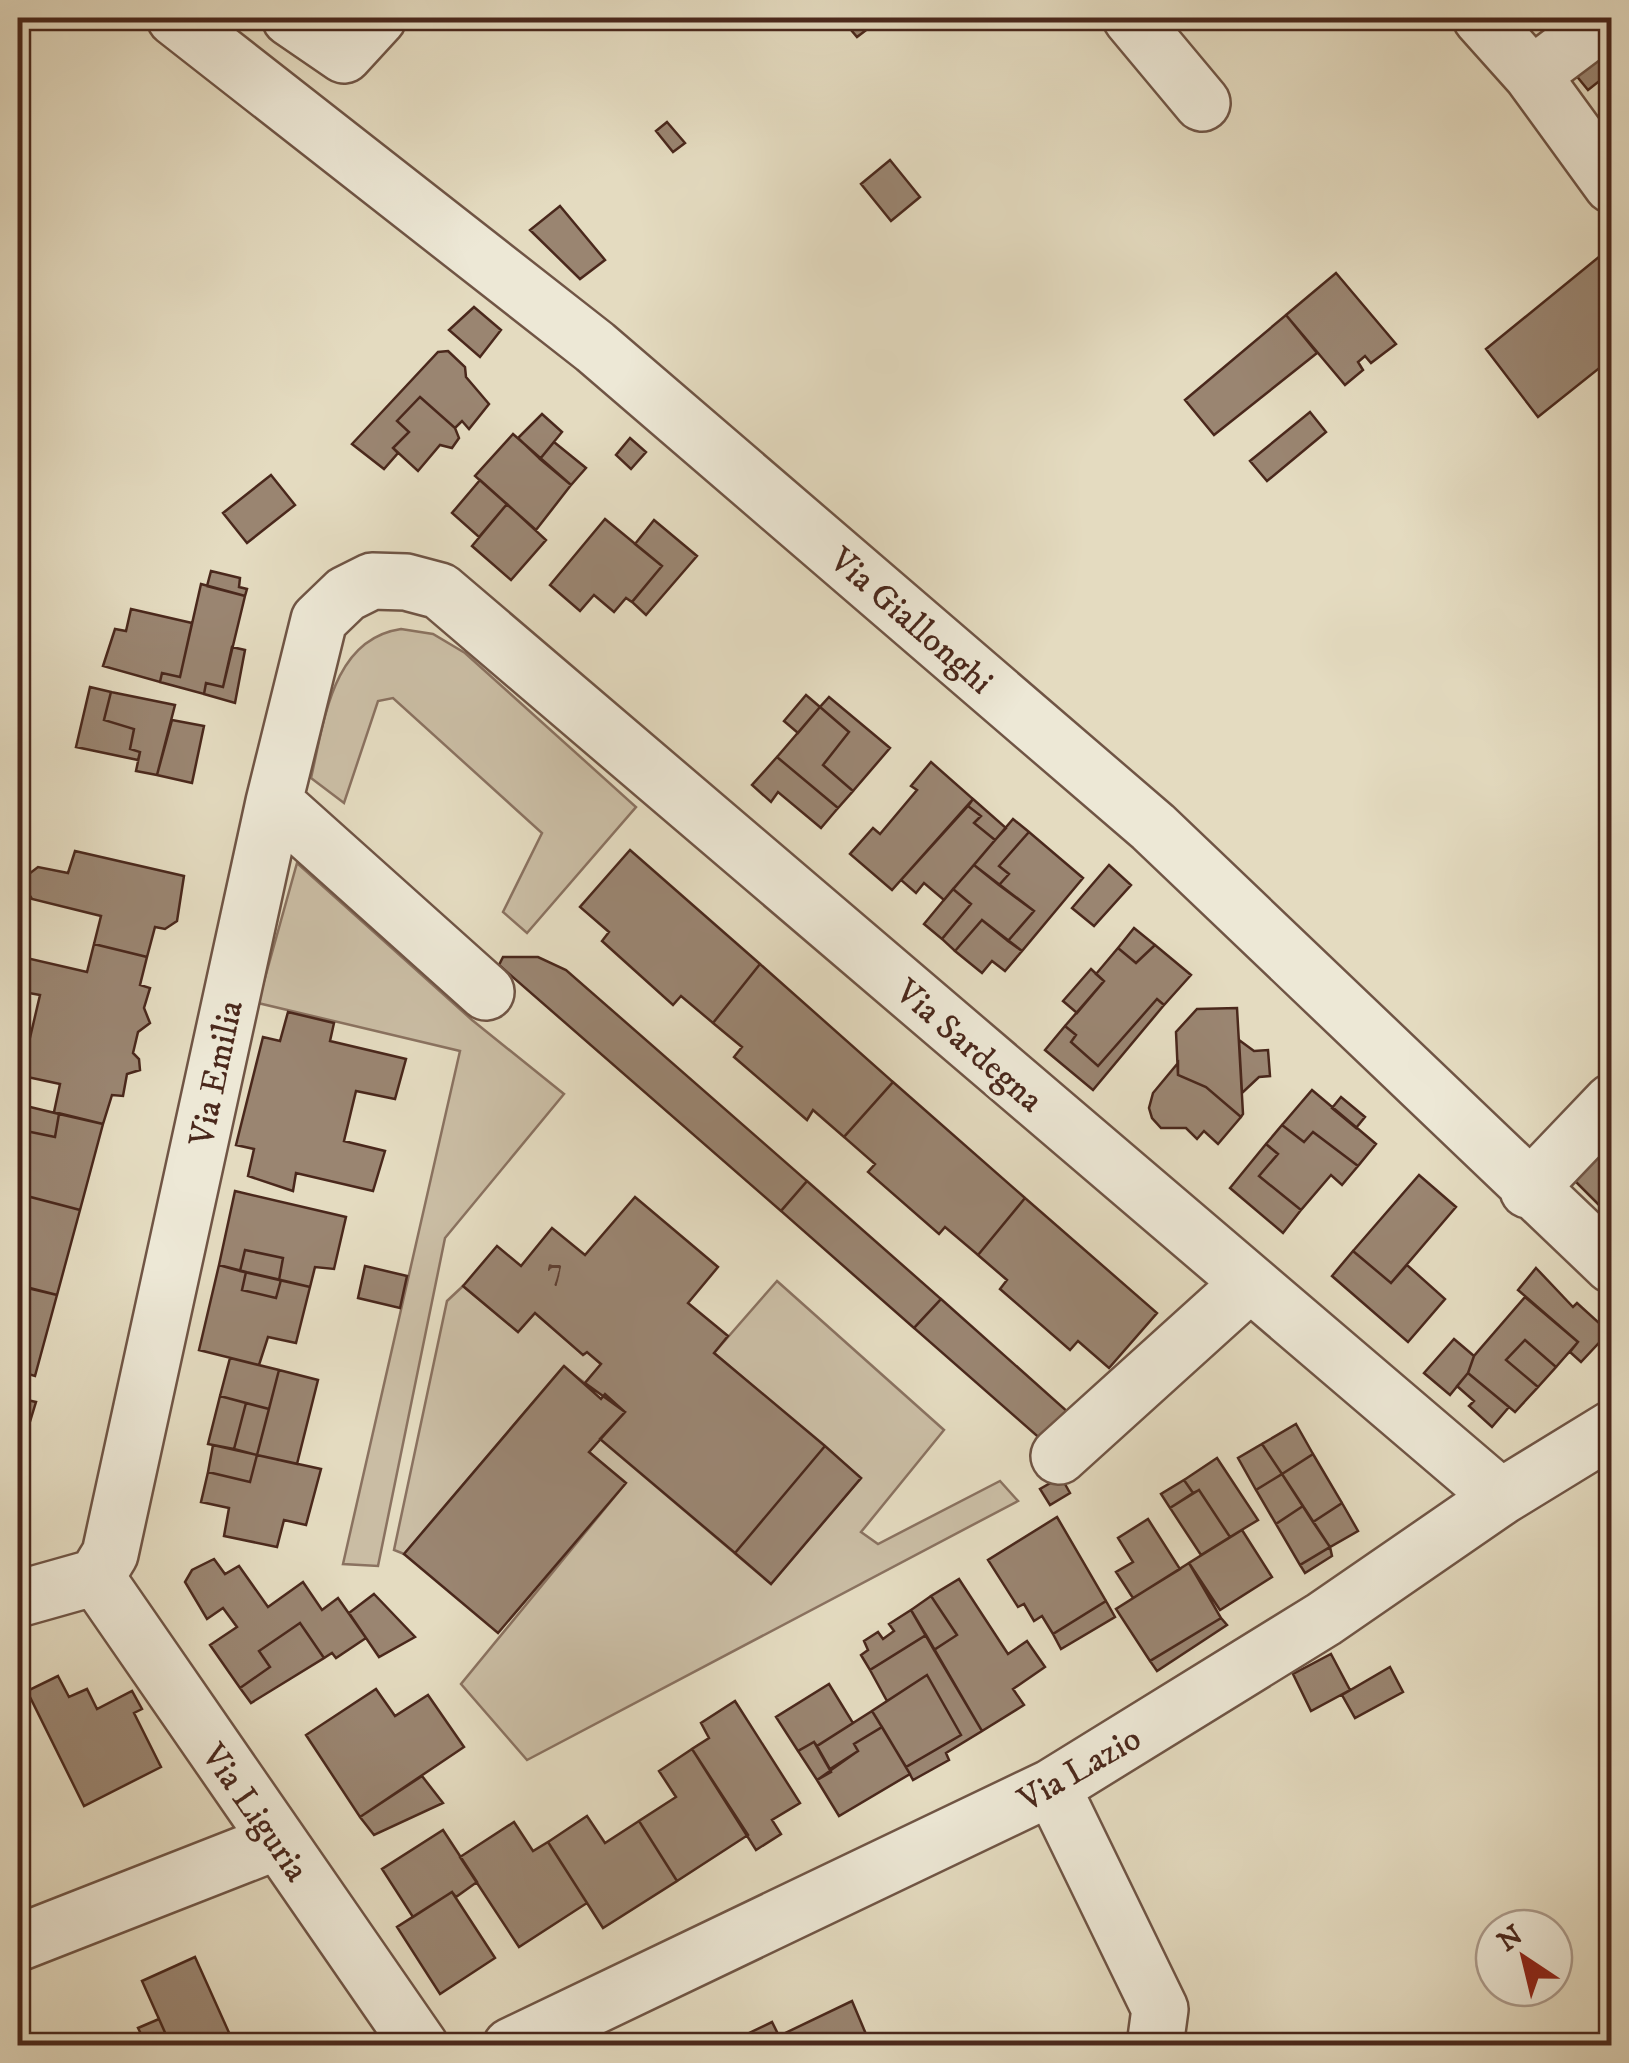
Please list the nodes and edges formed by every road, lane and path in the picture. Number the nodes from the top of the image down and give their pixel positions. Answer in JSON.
{"nodes":[{"id":1,"x":290,"y":18,"type":"edge"},
{"id":2,"x":378,"y":18,"type":"edge"},
{"id":3,"x":1130,"y":18,"type":"edge"},
{"id":4,"x":1481,"y":18,"type":"edge"},
{"id":5,"x":1608,"y":18,"type":"edge"},
{"id":6,"x":208,"y":28,"type":"edge"},
{"id":7,"x":1532,"y":75,"type":"junction"},
{"id":8,"x":1202,"y":103,"type":"dead end"},
{"id":9,"x":1612,"y":185,"type":"edge"},
{"id":10,"x":440,"y":592,"type":"joint"},
{"id":11,"x":274,"y":802,"type":"junction"},
{"id":12,"x":486,"y":992,"type":"dead end"},
{"id":13,"x":1612,"y":1102,"type":"edge"},
{"id":14,"x":1528,"y":1190,"type":"junction"},
{"id":15,"x":1612,"y":1265,"type":"edge"},
{"id":16,"x":1249,"y":1284,"type":"junction"},
{"id":17,"x":1612,"y":1429,"type":"edge"},
{"id":18,"x":1058,"y":1456,"type":"dead end"},
{"id":19,"x":1500,"y":1497,"type":"junction"},
{"id":20,"x":96,"y":1577,"type":"junction"},
{"id":21,"x":18,"y":1599,"type":"edge"},
{"id":22,"x":1052,"y":1788,"type":"junction"},
{"id":23,"x":276,"y":1842,"type":"junction"},
{"id":24,"x":18,"y":1943,"type":"edge"},
{"id":25,"x":420,"y":2046,"type":"edge"},
{"id":26,"x":512,"y":2046,"type":"edge"},
{"id":27,"x":1155,"y":2046,"type":"edge"}],
"edges":[{"from":1,"to":2,"type":"street"},
{"from":3,"to":8,"type":"street"},
{"from":4,"to":7,"type":"street"},
{"from":5,"to":7,"type":"street"},
{"from":6,"to":14,"type":"street","name":"Via Giallonghi"},
{"from":7,"to":9,"type":"street"},
{"from":10,"to":11,"type":"street","name":"Via Emilia"},
{"from":10,"to":16,"type":"street","name":"Via Sardegna"},
{"from":11,"to":12,"type":"street"},
{"from":11,"to":20,"type":"street","name":"Via Emilia"},
{"from":13,"to":14,"type":"street"},
{"from":14,"to":15,"type":"street","name":"Via Giallonghi"},
{"from":16,"to":18,"type":"street"},
{"from":16,"to":19,"type":"street","name":"Via Sardegna"},
{"from":17,"to":19,"type":"street","name":"Via Lazio"},
{"from":19,"to":22,"type":"street","name":"Via Lazio"},
{"from":20,"to":21,"type":"street"},
{"from":20,"to":23,"type":"street","name":"Via Liguria"},
{"from":22,"to":26,"type":"street","name":"Via Lazio"},
{"from":22,"to":27,"type":"street"},
{"from":23,"to":24,"type":"street"},
{"from":23,"to":25,"type":"street","name":"Via Liguria"}]}
